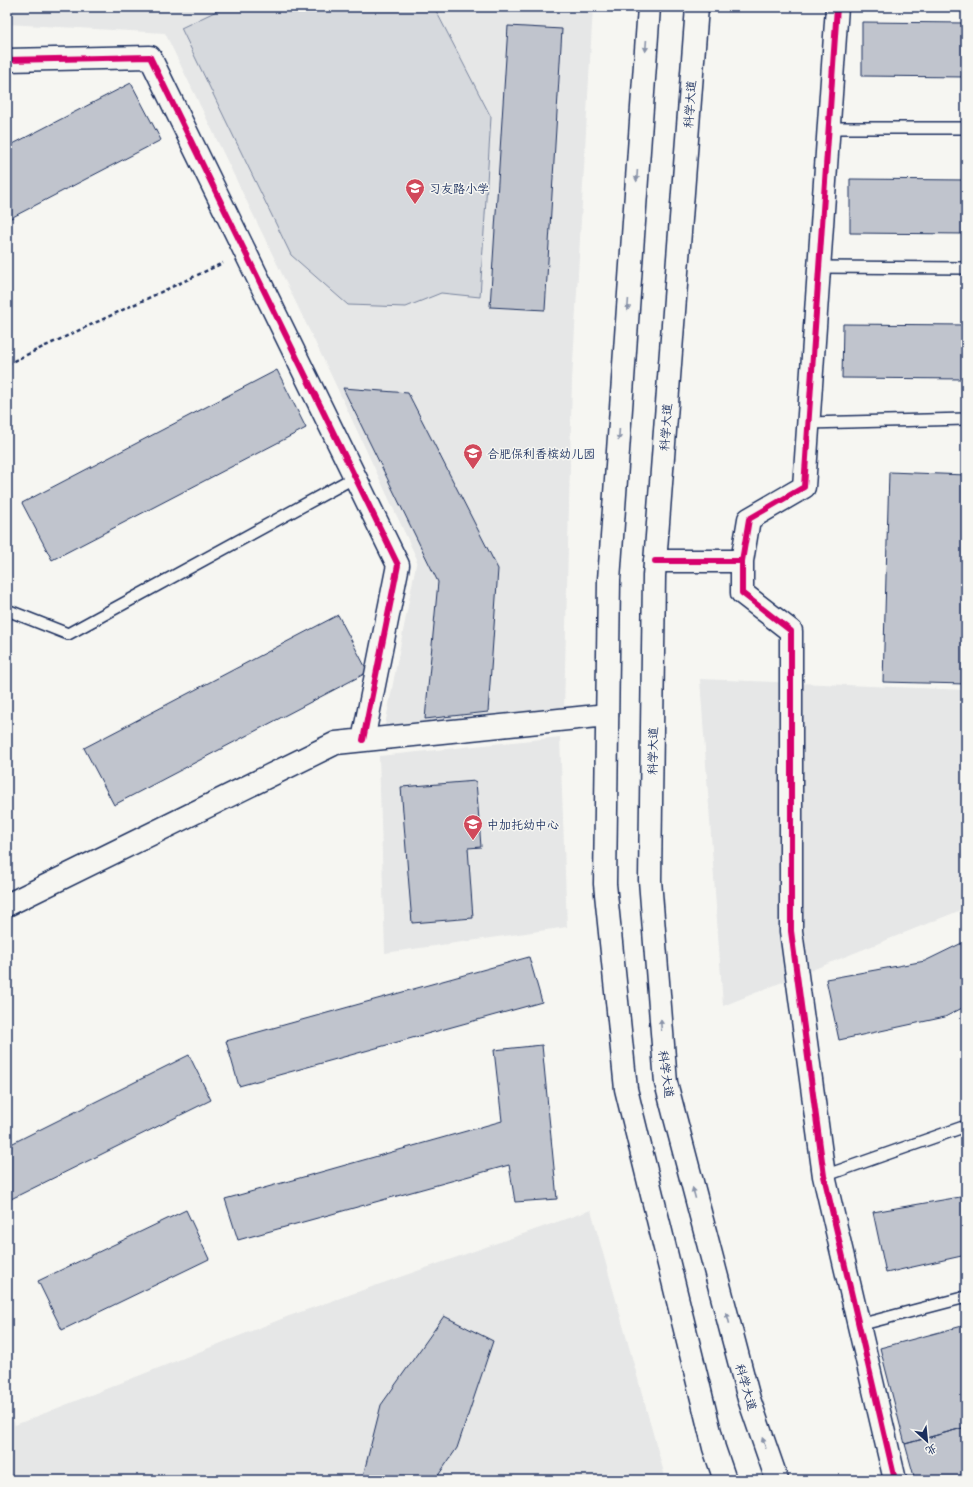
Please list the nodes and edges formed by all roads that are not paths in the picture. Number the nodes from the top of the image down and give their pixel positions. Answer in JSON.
{"nodes":[{"id":1,"x":649,"y":7,"type":"edge"},
{"id":2,"x":697,"y":7,"type":"edge"},
{"id":3,"x":837,"y":7,"type":"edge"},
{"id":4,"x":7,"y":60,"type":"edge"},
{"id":5,"x":829,"y":128,"type":"junction"},
{"id":6,"x":966,"y":128,"type":"edge"},
{"id":7,"x":819,"y":267,"type":"junction"},
{"id":8,"x":966,"y":268,"type":"edge"},
{"id":9,"x":966,"y":419,"type":"edge"},
{"id":10,"x":808,"y":423,"type":"junction"},
{"id":11,"x":355,"y":477,"type":"junction"},
{"id":12,"x":655,"y":561,"type":"junction"},
{"id":13,"x":742,"y":561,"type":"junction"},
{"id":14,"x":7,"y":610,"type":"edge"},
{"id":15,"x":607,"y":715,"type":"junction"},
{"id":16,"x":363,"y":740,"type":"junction"},
{"id":17,"x":7,"y":905,"type":"edge"},
{"id":18,"x":966,"y":1126,"type":"edge"},
{"id":19,"x":824,"y":1176,"type":"junction"},
{"id":20,"x":966,"y":1297,"type":"edge"},
{"id":21,"x":858,"y":1325,"type":"junction"},
{"id":22,"x":725,"y":1480,"type":"edge"},
{"id":23,"x":777,"y":1480,"type":"edge"},
{"id":24,"x":895,"y":1480,"type":"edge"}],
"edges":[{"from":1,"to":15,"type":"street","one_way":true},
{"from":2,"to":12,"type":"street","name":"科学大道"},
{"from":3,"to":5,"type":"street"},
{"from":4,"to":11,"type":"street"},
{"from":5,"to":6,"type":"lane"},
{"from":5,"to":7,"type":"street"},
{"from":7,"to":8,"type":"lane"},
{"from":7,"to":10,"type":"street"},
{"from":9,"to":10,"type":"lane"},
{"from":10,"to":13,"type":"street"},
{"from":11,"to":14,"type":"lane"},
{"from":11,"to":16,"type":"street"},
{"from":12,"to":13,"type":"street"},
{"from":23,"to":12,"type":"street","name":"科学大道","one_way":true},
{"from":13,"to":19,"type":"street"},
{"from":15,"to":16,"type":"street"},
{"from":15,"to":22,"type":"street"},
{"from":16,"to":17,"type":"street"},
{"from":18,"to":19,"type":"lane"},
{"from":19,"to":21,"type":"street"},
{"from":20,"to":21,"type":"lane"},
{"from":21,"to":24,"type":"street"}]}
